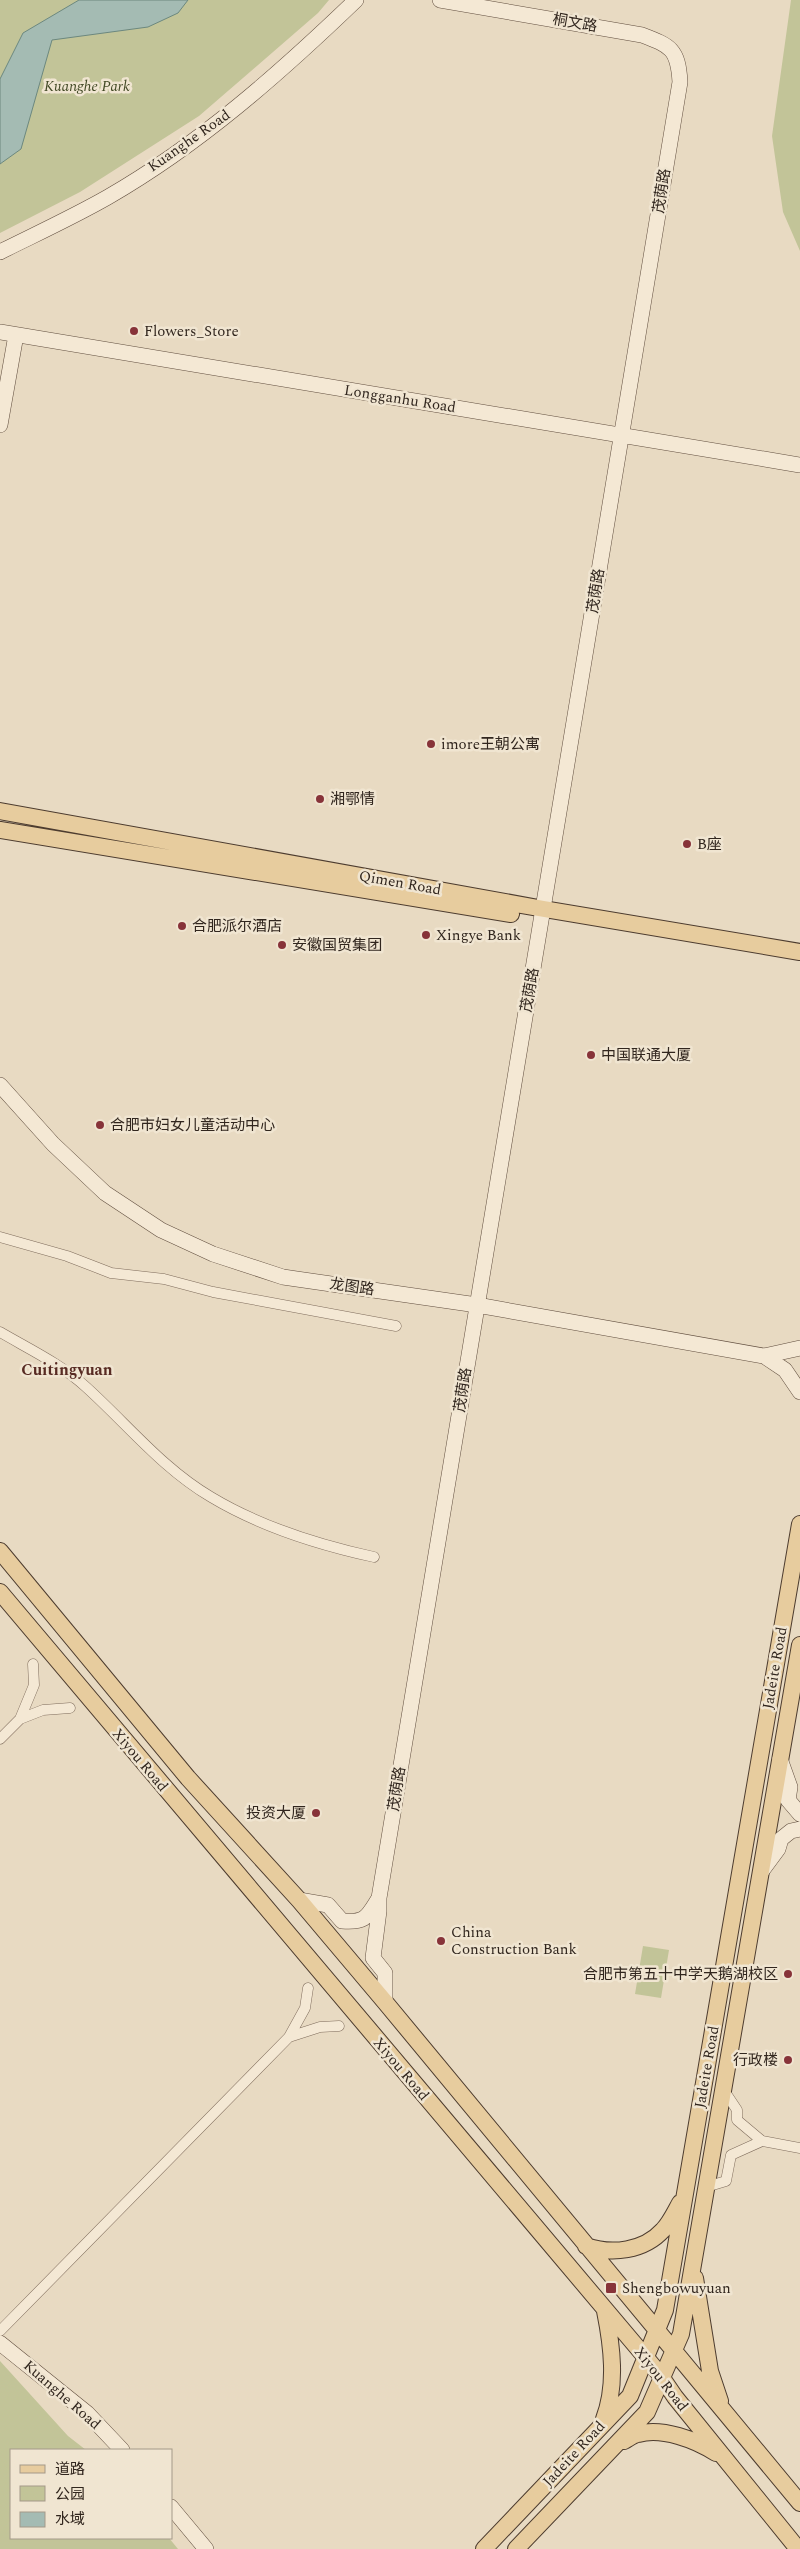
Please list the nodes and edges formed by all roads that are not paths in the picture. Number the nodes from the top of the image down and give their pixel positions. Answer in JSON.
{"nodes":[{"id":1,"x":356,"y":0,"type":"edge"},
{"id":2,"x":440,"y":0,"type":"edge"},
{"id":3,"x":680,"y":82,"type":"joint"},
{"id":4,"x":0,"y":252,"type":"edge"},
{"id":5,"x":0,"y":332,"type":"edge"},
{"id":6,"x":16,"y":335,"type":"junction"},
{"id":7,"x":0,"y":425,"type":"edge"},
{"id":8,"x":622,"y":436,"type":"junction"},
{"id":9,"x":800,"y":465,"type":"edge"},
{"id":10,"x":0,"y":811,"type":"edge"},
{"id":11,"x":0,"y":830,"type":"edge"},
{"id":12,"x":543,"y":914,"type":"junction"},
{"id":13,"x":800,"y":952,"type":"edge"},
{"id":14,"x":800,"y":963,"type":"edge"},
{"id":15,"x":0,"y":1084,"type":"edge"},
{"id":16,"x":0,"y":1237,"type":"edge"},
{"id":17,"x":477,"y":1305,"type":"junction"},
{"id":18,"x":396,"y":1326,"type":"dead end"},
{"id":19,"x":0,"y":1332,"type":"edge"},
{"id":20,"x":13,"y":1339,"type":"junction"},
{"id":21,"x":0,"y":1344,"type":"edge"},
{"id":22,"x":800,"y":1348,"type":"edge"},
{"id":23,"x":764,"y":1356,"type":"junction"},
{"id":24,"x":800,"y":1392,"type":"edge"},
{"id":25,"x":800,"y":1524,"type":"edge"},
{"id":26,"x":0,"y":1551,"type":"edge"},
{"id":27,"x":374,"y":1557,"type":"dead end"},
{"id":28,"x":0,"y":1592,"type":"edge"},
{"id":29,"x":800,"y":1645,"type":"edge"},
{"id":30,"x":33,"y":1664,"type":"dead end"},
{"id":31,"x":70,"y":1708,"type":"dead end"},
{"id":32,"x":20,"y":1719,"type":"junction"},
{"id":33,"x":0,"y":1739,"type":"edge"},
{"id":34,"x":780,"y":1759,"type":"junction"},
{"id":35,"x":800,"y":1814,"type":"edge"},
{"id":36,"x":800,"y":1829,"type":"edge"},
{"id":37,"x":761,"y":1872,"type":"junction"},
{"id":38,"x":379,"y":1898,"type":"junction"},
{"id":39,"x":299,"y":1900,"type":"junction"},
{"id":40,"x":308,"y":1988,"type":"dead end"},
{"id":41,"x":385,"y":2002,"type":"junction"},
{"id":42,"x":340,"y":2026,"type":"dead end"},
{"id":43,"x":289,"y":2037,"type":"junction"},
{"id":44,"x":723,"y":2089,"type":"junction"},
{"id":45,"x":762,"y":2141,"type":"junction"},
{"id":46,"x":800,"y":2148,"type":"edge"},
{"id":47,"x":706,"y":2187,"type":"junction"},
{"id":48,"x":685,"y":2195,"type":"junction"},
{"id":49,"x":586,"y":2246,"type":"junction"},
{"id":50,"x":693,"y":2265,"type":"junction"},
{"id":51,"x":604,"y":2309,"type":"junction"},
{"id":52,"x":0,"y":2331,"type":"edge"},
{"id":53,"x":657,"y":2331,"type":"junction"},
{"id":54,"x":0,"y":2343,"type":"edge"},
{"id":55,"x":673,"y":2351,"type":"junction"},
{"id":56,"x":646,"y":2358,"type":"junction"},
{"id":57,"x":662,"y":2378,"type":"junction"},
{"id":58,"x":726,"y":2414,"type":"junction"},
{"id":59,"x":603,"y":2424,"type":"junction"},
{"id":60,"x":121,"y":2449,"type":"edge"},
{"id":61,"x":611,"y":2449,"type":"junction"},
{"id":62,"x":726,"y":2460,"type":"junction"},
{"id":63,"x":800,"y":2503,"type":"edge"},
{"id":64,"x":172,"y":2508,"type":"edge"},
{"id":65,"x":206,"y":2549,"type":"edge"},
{"id":66,"x":484,"y":2549,"type":"edge"},
{"id":67,"x":516,"y":2549,"type":"edge"},
{"id":68,"x":798,"y":2549,"type":"edge"}],
"edges":[{"from":1,"to":4,"type":"street","name":"Kuanghe Road"},
{"from":2,"to":3,"type":"street","name":"桐文路"},
{"from":3,"to":8,"type":"street","name":"茂荫路"},
{"from":5,"to":6,"type":"street","name":"Longganhu Road"},
{"from":6,"to":7,"type":"street"},
{"from":6,"to":8,"type":"street","name":"Longganhu Road"},
{"from":8,"to":9,"type":"street","name":"Longganhu Road"},
{"from":8,"to":12,"type":"street","name":"茂荫路"},
{"from":10,"to":12,"type":"main road","name":"Qimen Road"},
{"from":11,"to":12,"type":"main road","name":"Qimen Road"},
{"from":12,"to":13,"type":"main road","name":"Qimen Road"},
{"from":12,"to":14,"type":"main road","name":"Qimen Road"},
{"from":12,"to":17,"type":"street","name":"茂荫路"},
{"from":15,"to":17,"type":"street","name":"龙图路"},
{"from":16,"to":18,"type":"street"},
{"from":17,"to":23,"type":"street","name":"龙图路"},
{"from":17,"to":38,"type":"street","name":"茂荫路"},
{"from":19,"to":20,"type":"street"},
{"from":20,"to":21,"type":"street"},
{"from":20,"to":27,"type":"street"},
{"from":22,"to":23,"type":"street"},
{"from":23,"to":24,"type":"street"},
{"from":25,"to":48,"type":"main road","name":"Jadeite Road"},
{"from":26,"to":39,"type":"main road","name":"Xiyou Road"},
{"from":28,"to":51,"type":"main road","name":"Xiyou Road"},
{"from":29,"to":34,"type":"main road","name":"Jadeite Road"},
{"from":30,"to":32,"type":"street"},
{"from":31,"to":32,"type":"street"},
{"from":32,"to":33,"type":"street"},
{"from":34,"to":35,"type":"street"},
{"from":34,"to":37,"type":"main road","name":"Jadeite Road"},
{"from":36,"to":37,"type":"street"},
{"from":37,"to":44,"type":"main road","name":"Jadeite Road"},
{"from":38,"to":39,"type":"street"},
{"from":38,"to":41,"type":"street","name":"茂荫路"},
{"from":39,"to":41,"type":"main road","name":"Xiyou Road"},
{"from":40,"to":43,"type":"street"},
{"from":41,"to":49,"type":"main road","name":"Xiyou Road"},
{"from":42,"to":43,"type":"street"},
{"from":43,"to":52,"type":"street"},
{"from":44,"to":45,"type":"street"},
{"from":44,"to":47,"type":"main road","name":"Jadeite Road"},
{"from":45,"to":46,"type":"street"},
{"from":45,"to":47,"type":"street"},
{"from":47,"to":50,"type":"main road","name":"Jadeite Road"},
{"from":48,"to":49,"type":"main road"},
{"from":48,"to":53,"type":"main road","name":"Jadeite Road"},
{"from":49,"to":53,"type":"main road","name":"Xiyou Road"},
{"from":50,"to":55,"type":"main road","name":"Jadeite Road"},
{"from":50,"to":58,"type":"main road"},
{"from":51,"to":56,"type":"main road","name":"Xiyou Road"},
{"from":51,"to":59,"type":"main road"},
{"from":53,"to":55,"type":"main road","name":"Xiyou Road"},
{"from":53,"to":56,"type":"main road","name":"Jadeite Road"},
{"from":54,"to":60,"type":"street","name":"Kuanghe Road"},
{"from":55,"to":57,"type":"main road","name":"Jadeite Road"},
{"from":55,"to":58,"type":"main road","name":"Xiyou Road"},
{"from":56,"to":57,"type":"main road","name":"Xiyou Road"},
{"from":56,"to":59,"type":"main road","name":"Jadeite Road"},
{"from":57,"to":61,"type":"main road","name":"Jadeite Road"},
{"from":57,"to":62,"type":"main road","name":"Xiyou Road"},
{"from":58,"to":63,"type":"main road","name":"Xiyou Road"},
{"from":59,"to":66,"type":"main road","name":"Jadeite Road"},
{"from":61,"to":62,"type":"main road"},
{"from":61,"to":67,"type":"main road","name":"Jadeite Road"},
{"from":62,"to":68,"type":"main road","name":"Xiyou Road"},
{"from":64,"to":65,"type":"street"}]}
